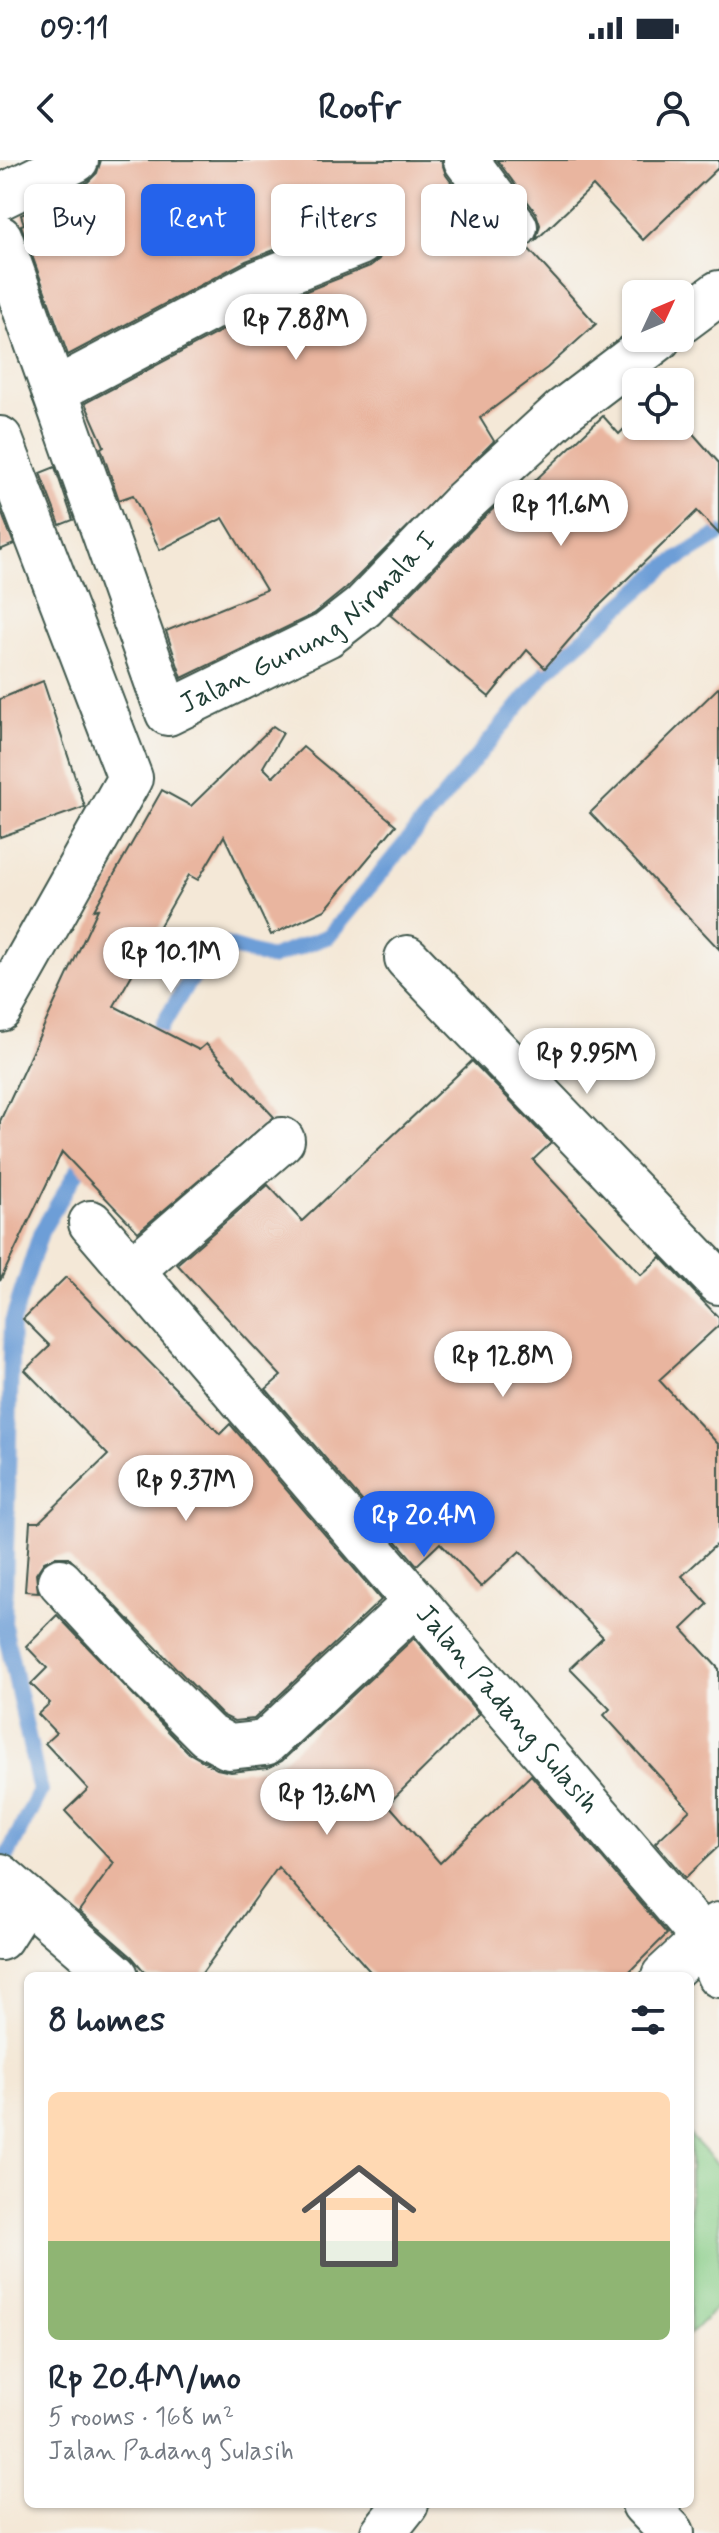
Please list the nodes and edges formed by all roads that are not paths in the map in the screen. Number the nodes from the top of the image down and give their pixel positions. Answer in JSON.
{"nodes":[{"id":1,"x":76,"y":160,"type":"edge"},
{"id":2,"x":466,"y":160,"type":"edge"},
{"id":3,"x":484,"y":184,"type":"edge"},
{"id":4,"x":0,"y":197,"type":"edge"},
{"id":5,"x":0,"y":238,"type":"edge"},
{"id":6,"x":327,"y":256,"type":"edge"},
{"id":7,"x":719,"y":293,"type":"edge"},
{"id":8,"x":694,"y":312,"type":"edge"},
{"id":9,"x":641,"y":352,"type":"edge"},
{"id":10,"x":54,"y":391,"type":"junction"},
{"id":11,"x":0,"y":439,"type":"edge"},
{"id":12,"x":407,"y":958,"type":"dead end"},
{"id":13,"x":0,"y":1009,"type":"edge"},
{"id":14,"x":282,"y":1140,"type":"dead end"},
{"id":15,"x":91,"y":1223,"type":"dead end"},
{"id":16,"x":132,"y":1270,"type":"junction"},
{"id":17,"x":719,"y":1282,"type":"edge"},
{"id":18,"x":60,"y":1581,"type":"dead end"},
{"id":19,"x":416,"y":1602,"type":"junction"},
{"id":20,"x":12,"y":1888,"type":"edge"},
{"id":21,"x":0,"y":1938,"type":"edge"},
{"id":22,"x":714,"y":1946,"type":"edge"},
{"id":23,"x":111,"y":1972,"type":"edge"},
{"id":24,"x":671,"y":1972,"type":"edge"},
{"id":25,"x":403,"y":2508,"type":"edge"},
{"id":26,"x":648,"y":2508,"type":"edge"},
{"id":27,"x":383,"y":2533,"type":"edge"},
{"id":28,"x":672,"y":2533,"type":"edge"}],
"edges":[{"from":1,"to":4,"type":"street"},
{"from":2,"to":3,"type":"street"},
{"from":5,"to":10,"type":"street"},
{"from":6,"to":10,"type":"street"},
{"from":7,"to":8,"type":"street"},
{"from":9,"to":10,"type":"street","name":"Jalan Gunung Nirmala I"},
{"from":11,"to":13,"type":"street"},
{"from":12,"to":17,"type":"street"},
{"from":14,"to":16,"type":"street"},
{"from":15,"to":16,"type":"street","name":"Jalan Padang Sulasih"},
{"from":16,"to":19,"type":"street","name":"Jalan Padang Sulasih"},
{"from":18,"to":19,"type":"street"},
{"from":19,"to":22,"type":"street","name":"Jalan Padang Sulasih"},
{"from":20,"to":21,"type":"street"},
{"from":20,"to":23,"type":"street"},
{"from":22,"to":24,"type":"street"},
{"from":25,"to":27,"type":"street"},
{"from":26,"to":28,"type":"street"}]}
